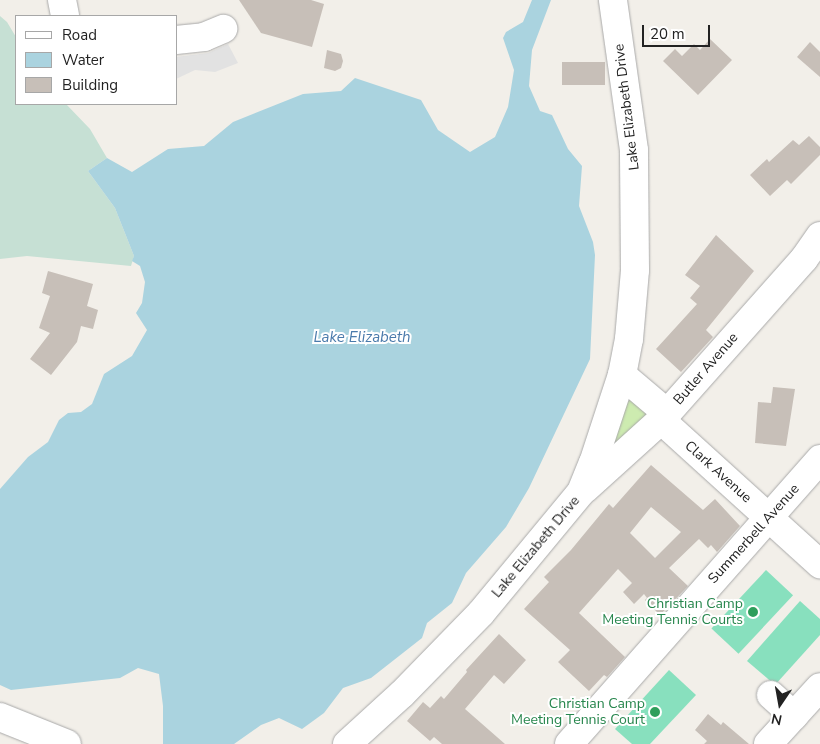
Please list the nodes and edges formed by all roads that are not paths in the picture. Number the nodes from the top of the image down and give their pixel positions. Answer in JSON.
{"nodes":[{"id":1,"x":62,"y":0,"type":"edge"},
{"id":2,"x":613,"y":0,"type":"edge"},
{"id":3,"x":65,"y":15,"type":"edge"},
{"id":4,"x":224,"y":29,"type":"dead end"},
{"id":5,"x":178,"y":40,"type":"edge"},
{"id":6,"x":820,"y":236,"type":"edge"},
{"id":7,"x":622,"y":375,"type":"junction"},
{"id":8,"x":664,"y":416,"type":"junction"},
{"id":9,"x":820,"y":459,"type":"edge"},
{"id":10,"x":581,"y":492,"type":"junction"},
{"id":11,"x":768,"y":517,"type":"junction"},
{"id":12,"x":820,"y":564,"type":"edge"},
{"id":13,"x":820,"y":687,"type":"edge"},
{"id":14,"x":771,"y":695,"type":"dead end"},
{"id":15,"x":794,"y":716,"type":"junction"},
{"id":16,"x":0,"y":717,"type":"edge"},
{"id":17,"x":55,"y":741,"type":"edge"},
{"id":18,"x":347,"y":744,"type":"edge"},
{"id":19,"x":569,"y":744,"type":"edge"},
{"id":20,"x":768,"y":744,"type":"edge"}],
"edges":[{"from":1,"to":3,"type":"street"},
{"from":2,"to":7,"type":"street","name":"Lake Elizabeth Drive"},
{"from":4,"to":5,"type":"street"},
{"from":6,"to":8,"type":"street","name":"Butler Avenue"},
{"from":7,"to":8,"type":"street","name":"Clark Avenue"},
{"from":7,"to":10,"type":"street","name":"Lake Elizabeth Drive"},
{"from":8,"to":10,"type":"street","name":"Butler Avenue"},
{"from":8,"to":11,"type":"street","name":"Clark Avenue"},
{"from":9,"to":11,"type":"street","name":"Summerbell Avenue"},
{"from":10,"to":18,"type":"street","name":"Lake Elizabeth Drive"},
{"from":11,"to":12,"type":"street","name":"Clark Avenue"},
{"from":11,"to":19,"type":"street","name":"Summerbell Avenue"},
{"from":13,"to":15,"type":"street"},
{"from":14,"to":15,"type":"street"},
{"from":15,"to":20,"type":"street"},
{"from":16,"to":17,"type":"street"}]}
